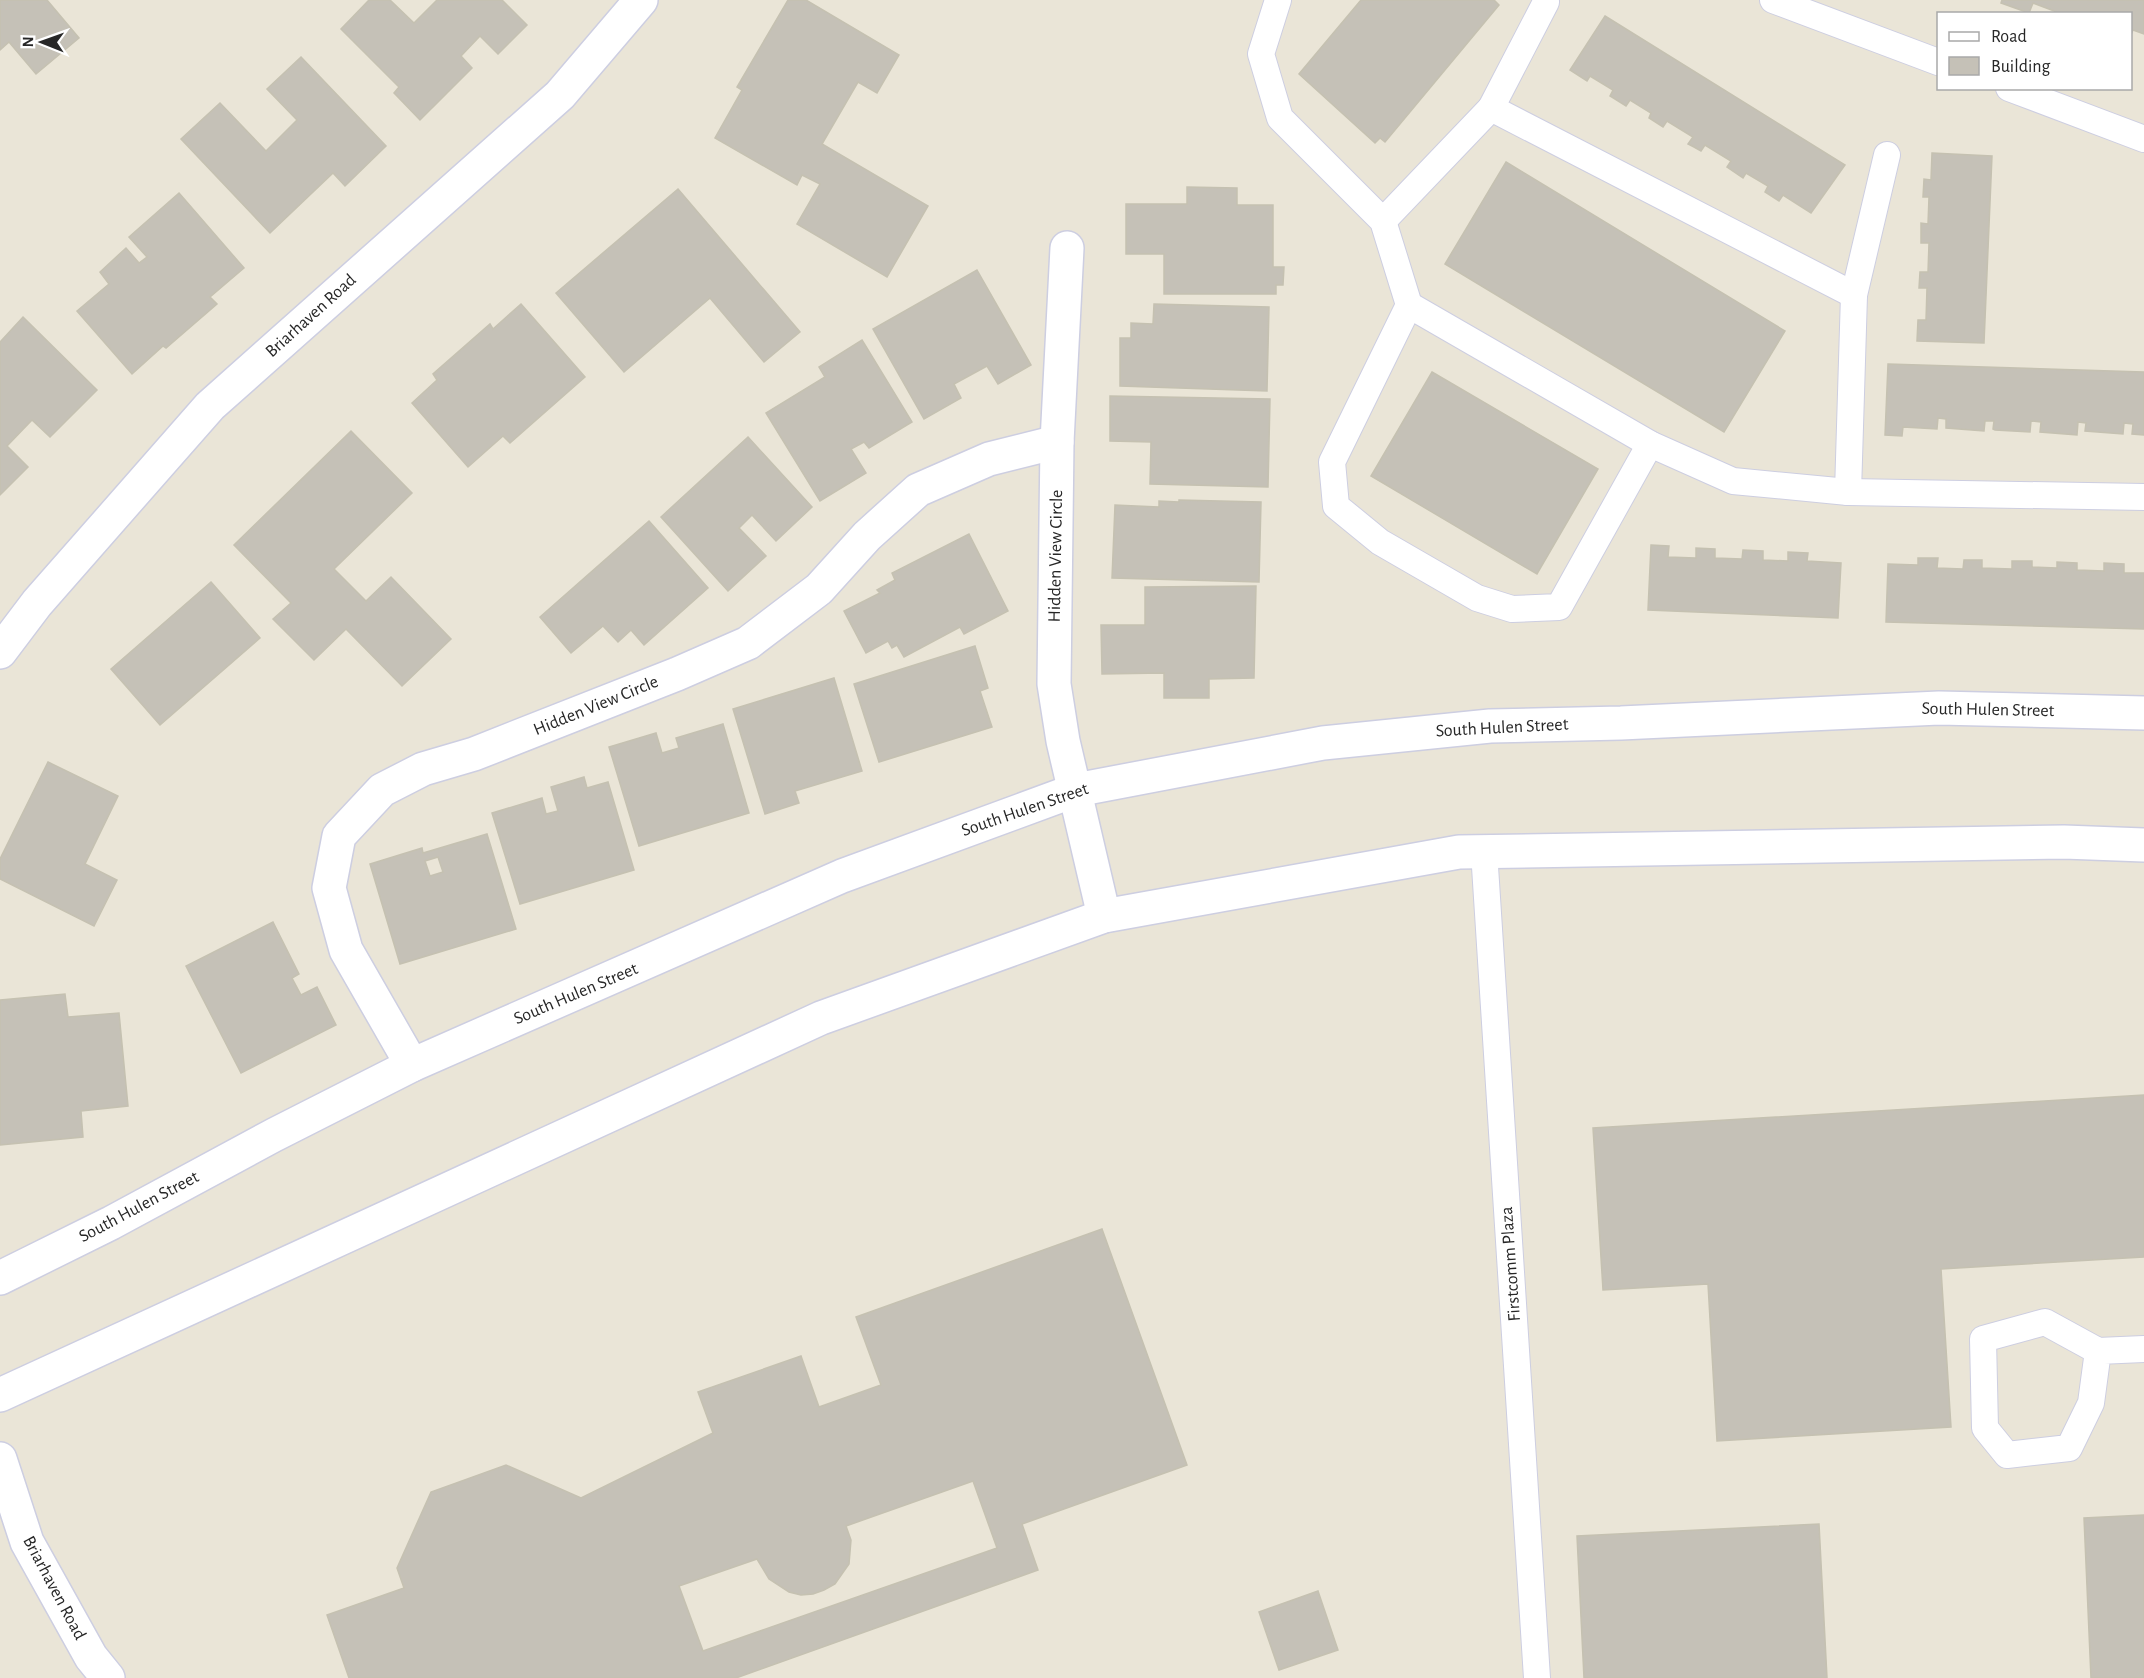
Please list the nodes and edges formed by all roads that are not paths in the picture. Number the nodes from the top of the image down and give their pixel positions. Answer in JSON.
{"nodes":[{"id":1,"x":641,"y":0,"type":"edge"},
{"id":2,"x":1278,"y":0,"type":"edge"},
{"id":3,"x":1773,"y":0,"type":"edge"},
{"id":4,"x":1546,"y":2,"type":"dead end"},
{"id":5,"x":1937,"y":62,"type":"edge"},
{"id":6,"x":2014,"y":90,"type":"edge"},
{"id":7,"x":1491,"y":108,"type":"junction"},
{"id":8,"x":2144,"y":139,"type":"edge"},
{"id":9,"x":1887,"y":155,"type":"dead end"},
{"id":10,"x":1383,"y":221,"type":"junction"},
{"id":11,"x":1067,"y":248,"type":"dead end"},
{"id":12,"x":1854,"y":295,"type":"junction"},
{"id":13,"x":1409,"y":305,"type":"junction"},
{"id":14,"x":1057,"y":442,"type":"junction"},
{"id":15,"x":1650,"y":444,"type":"junction"},
{"id":16,"x":1848,"y":492,"type":"junction"},
{"id":17,"x":2144,"y":497,"type":"edge"},
{"id":18,"x":0,"y":652,"type":"edge"},
{"id":19,"x":2144,"y":713,"type":"edge"},
{"id":20,"x":1076,"y":790,"type":"junction"},
{"id":21,"x":2144,"y":845,"type":"edge"},
{"id":22,"x":1484,"y":851,"type":"junction"},
{"id":23,"x":1104,"y":916,"type":"junction"},
{"id":24,"x":411,"y":1065,"type":"junction"},
{"id":25,"x":0,"y":1278,"type":"edge"},
{"id":26,"x":2144,"y":1349,"type":"edge"},
{"id":27,"x":2098,"y":1351,"type":"junction"},
{"id":28,"x":0,"y":1395,"type":"edge"},
{"id":29,"x":0,"y":1459,"type":"edge"},
{"id":30,"x":108,"y":1678,"type":"edge"},
{"id":31,"x":1537,"y":1678,"type":"edge"}],
"edges":[{"from":1,"to":18,"type":"main road","name":"Briarhaven Road"},
{"from":2,"to":10,"type":"lane"},
{"from":3,"to":5,"type":"lane"},
{"from":4,"to":7,"type":"lane"},
{"from":6,"to":8,"type":"lane"},
{"from":7,"to":10,"type":"lane"},
{"from":7,"to":12,"type":"lane"},
{"from":9,"to":12,"type":"lane"},
{"from":10,"to":13,"type":"lane"},
{"from":11,"to":14,"type":"main road","name":"Hidden View Circle"},
{"from":12,"to":16,"type":"lane"},
{"from":13,"to":15,"type":"lane"},
{"from":13,"to":15,"type":"lane"},
{"from":14,"to":20,"type":"main road","name":"Hidden View Circle"},
{"from":14,"to":24,"type":"main road","name":"Hidden View Circle"},
{"from":15,"to":16,"type":"lane"},
{"from":16,"to":17,"type":"lane"},
{"from":19,"to":20,"type":"main road","name":"South Hulen Street"},
{"from":20,"to":23,"type":"main road","name":"Hidden View Circle"},
{"from":20,"to":24,"type":"main road","name":"South Hulen Street"},
{"from":21,"to":22,"type":"main road"},
{"from":22,"to":23,"type":"main road"},
{"from":22,"to":31,"type":"lane","name":"Firstcomm Plaza"},
{"from":23,"to":28,"type":"main road"},
{"from":24,"to":25,"type":"main road","name":"South Hulen Street"},
{"from":26,"to":27,"type":"lane"},
{"from":27,"to":27,"type":"lane"},
{"from":29,"to":30,"type":"main road","name":"Briarhaven Road"}]}
